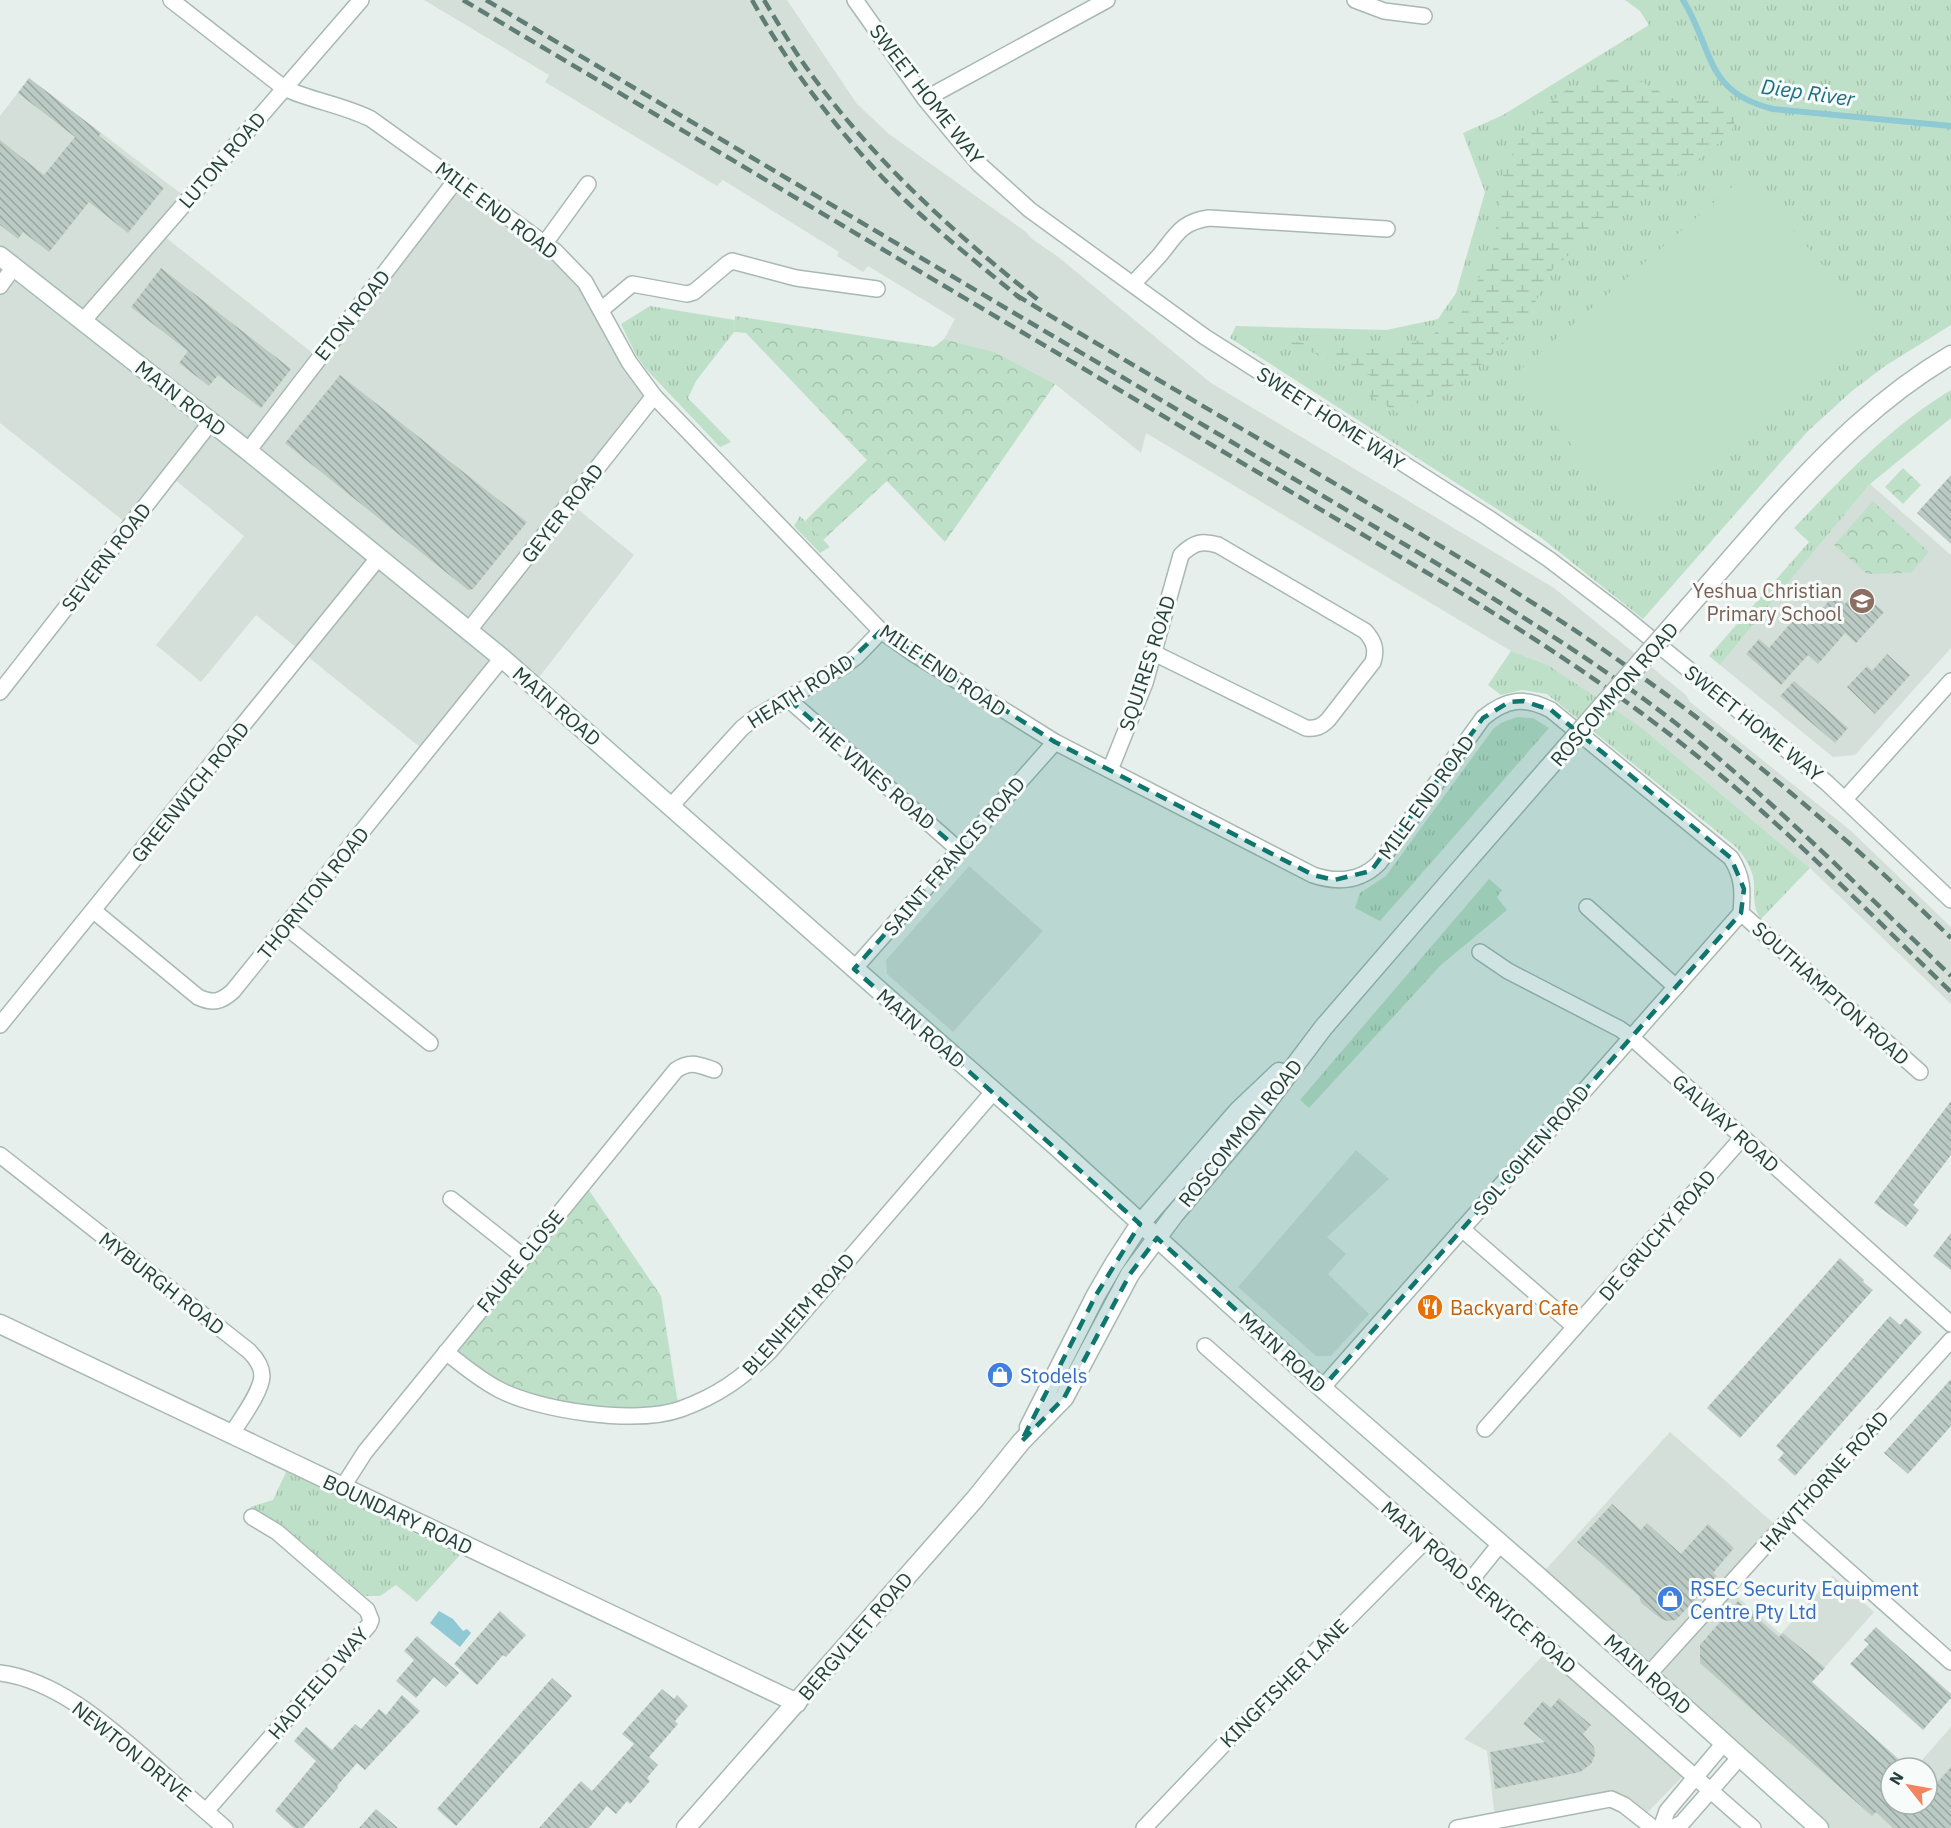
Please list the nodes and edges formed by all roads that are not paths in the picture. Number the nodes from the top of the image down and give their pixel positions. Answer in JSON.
{"nodes":[{"id":1,"x":171,"y":0,"type":"edge"},
{"id":2,"x":361,"y":0,"type":"edge"},
{"id":3,"x":855,"y":0,"type":"edge"},
{"id":4,"x":1107,"y":0,"type":"edge"},
{"id":5,"x":1355,"y":0,"type":"edge"},
{"id":6,"x":1424,"y":16,"type":"dead end"},
{"id":7,"x":284,"y":87,"type":"junction"},
{"id":8,"x":925,"y":99,"type":"junction"},
{"id":9,"x":456,"y":180,"type":"junction"},
{"id":10,"x":588,"y":184,"type":"dead end"},
{"id":11,"x":1388,"y":229,"type":"dead end"},
{"id":12,"x":545,"y":243,"type":"junction"},
{"id":13,"x":7,"y":261,"type":"edge"},
{"id":14,"x":1133,"y":284,"type":"junction"},
{"id":15,"x":0,"y":285,"type":"edge"},
{"id":16,"x":878,"y":289,"type":"dead end"},
{"id":17,"x":601,"y":310,"type":"junction"},
{"id":18,"x":83,"y":321,"type":"junction"},
{"id":19,"x":1951,"y":355,"type":"edge"},
{"id":20,"x":654,"y":396,"type":"junction"},
{"id":21,"x":211,"y":422,"type":"junction"},
{"id":22,"x":248,"y":451,"type":"junction"},
{"id":23,"x":379,"y":557,"type":"junction"},
{"id":24,"x":469,"y":630,"type":"junction"},
{"id":25,"x":881,"y":631,"type":"junction"},
{"id":26,"x":1154,"y":653,"type":"junction"},
{"id":27,"x":502,"y":658,"type":"junction"},
{"id":28,"x":1951,"y":681,"type":"edge"},
{"id":29,"x":0,"y":692,"type":"edge"},
{"id":30,"x":787,"y":698,"type":"junction"},
{"id":31,"x":1055,"y":742,"type":"junction"},
{"id":32,"x":1110,"y":770,"type":"junction"},
{"id":33,"x":1845,"y":799,"type":"junction"},
{"id":34,"x":671,"y":806,"type":"junction"},
{"id":35,"x":959,"y":850,"type":"junction"},
{"id":36,"x":1951,"y":900,"type":"edge"},
{"id":37,"x":1587,"y":907,"type":"dead end"},
{"id":38,"x":94,"y":911,"type":"junction"},
{"id":39,"x":1741,"y":913,"type":"junction"},
{"id":40,"x":285,"y":926,"type":"junction"},
{"id":41,"x":1480,"y":952,"type":"dead end"},
{"id":42,"x":854,"y":969,"type":"junction"},
{"id":43,"x":1676,"y":987,"type":"junction"},
{"id":44,"x":0,"y":1025,"type":"edge"},
{"id":45,"x":1323,"y":1028,"type":"junction"},
{"id":46,"x":1631,"y":1037,"type":"junction"},
{"id":47,"x":430,"y":1043,"type":"dead end"},
{"id":48,"x":714,"y":1070,"type":"dead end"},
{"id":49,"x":1920,"y":1072,"type":"dead end"},
{"id":50,"x":994,"y":1091,"type":"junction"},
{"id":51,"x":1742,"y":1138,"type":"junction"},
{"id":52,"x":0,"y":1155,"type":"edge"},
{"id":53,"x":451,"y":1199,"type":"dead end"},
{"id":54,"x":1140,"y":1224,"type":"junction"},
{"id":55,"x":1462,"y":1229,"type":"junction"},
{"id":56,"x":1157,"y":1239,"type":"junction"},
{"id":57,"x":524,"y":1257,"type":"junction"},
{"id":58,"x":0,"y":1324,"type":"edge"},
{"id":59,"x":1951,"y":1324,"type":"edge"},
{"id":60,"x":1575,"y":1327,"type":"junction"},
{"id":61,"x":1951,"y":1340,"type":"edge"},
{"id":62,"x":1205,"y":1346,"type":"dead end"},
{"id":63,"x":446,"y":1352,"type":"junction"},
{"id":64,"x":1322,"y":1388,"type":"junction"},
{"id":65,"x":1485,"y":1429,"type":"dead end"},
{"id":66,"x":231,"y":1435,"type":"junction"},
{"id":67,"x":1021,"y":1442,"type":"junction"},
{"id":68,"x":342,"y":1488,"type":"junction"},
{"id":69,"x":252,"y":1517,"type":"dead end"},
{"id":70,"x":1790,"y":1519,"type":"junction"},
{"id":71,"x":1426,"y":1540,"type":"junction"},
{"id":72,"x":1500,"y":1544,"type":"junction"},
{"id":73,"x":1471,"y":1580,"type":"junction"},
{"id":74,"x":1951,"y":1662,"type":"edge"},
{"id":75,"x":0,"y":1673,"type":"edge"},
{"id":76,"x":1648,"y":1675,"type":"junction"},
{"id":77,"x":797,"y":1703,"type":"junction"},
{"id":78,"x":1724,"y":1743,"type":"junction"},
{"id":79,"x":1740,"y":1757,"type":"junction"},
{"id":80,"x":1695,"y":1777,"type":"junction"},
{"id":81,"x":1711,"y":1791,"type":"junction"},
{"id":82,"x":206,"y":1811,"type":"junction"},
{"id":83,"x":225,"y":1828,"type":"edge"},
{"id":84,"x":686,"y":1828,"type":"edge"},
{"id":85,"x":1144,"y":1828,"type":"edge"},
{"id":86,"x":1457,"y":1828,"type":"edge"},
{"id":87,"x":1653,"y":1828,"type":"edge"},
{"id":88,"x":1661,"y":1828,"type":"edge"},
{"id":89,"x":1672,"y":1828,"type":"edge"},
{"id":90,"x":1753,"y":1828,"type":"edge"},
{"id":91,"x":1820,"y":1828,"type":"edge"}],
"edges":[{"from":1,"to":7,"type":"street","name":"MILE END ROAD"},
{"from":2,"to":7,"type":"street","name":"LUTON ROAD"},
{"from":3,"to":8,"type":"street","name":"SWEET HOME WAY"},
{"from":4,"to":8,"type":"street"},
{"from":5,"to":6,"type":"street"},
{"from":7,"to":9,"type":"street","name":"MILE END ROAD"},
{"from":7,"to":18,"type":"street","name":"LUTON ROAD"},
{"from":8,"to":14,"type":"street","name":"SWEET HOME WAY"},
{"from":9,"to":12,"type":"street","name":"MILE END ROAD"},
{"from":9,"to":22,"type":"street","name":"ETON ROAD"},
{"from":10,"to":12,"type":"street"},
{"from":11,"to":14,"type":"street"},
{"from":12,"to":17,"type":"street","name":"MILE END ROAD"},
{"from":13,"to":15,"type":"street"},
{"from":13,"to":18,"type":"street","name":"MAIN ROAD"},
{"from":14,"to":33,"type":"street","name":"SWEET HOME WAY"},
{"from":16,"to":17,"type":"street"},
{"from":17,"to":20,"type":"street","name":"MILE END ROAD"},
{"from":18,"to":21,"type":"street","name":"MAIN ROAD"},
{"from":19,"to":45,"type":"street","name":"ROSCOMMON ROAD","bridge":true},
{"from":20,"to":24,"type":"street","name":"GEYER ROAD"},
{"from":20,"to":25,"type":"street","name":"MILE END ROAD"},
{"from":21,"to":22,"type":"street","name":"MAIN ROAD"},
{"from":21,"to":29,"type":"street","name":"SEVERN ROAD"},
{"from":22,"to":23,"type":"street","name":"MAIN ROAD"},
{"from":23,"to":24,"type":"street","name":"MAIN ROAD"},
{"from":23,"to":38,"type":"street","name":"GREENWICH ROAD"},
{"from":24,"to":27,"type":"street","name":"MAIN ROAD"},
{"from":25,"to":30,"type":"street","name":"HEATH ROAD"},
{"from":25,"to":31,"type":"street","name":"MILE END ROAD"},
{"from":26,"to":26,"type":"street","name":"SQUIRES ROAD"},
{"from":26,"to":32,"type":"street","name":"SQUIRES ROAD"},
{"from":27,"to":34,"type":"street","name":"MAIN ROAD"},
{"from":27,"to":40,"type":"street","name":"THORNTON ROAD"},
{"from":28,"to":33,"type":"street"},
{"from":30,"to":34,"type":"street","name":"HEATH ROAD"},
{"from":30,"to":35,"type":"street","name":"THE VINES ROAD"},
{"from":31,"to":32,"type":"street","name":"MILE END ROAD"},
{"from":31,"to":35,"type":"street","name":"SAINT FRANCIS ROAD"},
{"from":32,"to":39,"type":"street","name":"MILE END ROAD"},
{"from":33,"to":36,"type":"street","name":"SWEET HOME WAY"},
{"from":34,"to":42,"type":"street","name":"MAIN ROAD"},
{"from":35,"to":42,"type":"street","name":"SAINT FRANCIS ROAD"},
{"from":37,"to":43,"type":"street"},
{"from":38,"to":40,"type":"street","name":"THORNTON ROAD"},
{"from":38,"to":44,"type":"street","name":"GREENWICH ROAD"},
{"from":39,"to":43,"type":"street","name":"SOL COHEN ROAD"},
{"from":39,"to":49,"type":"street","name":"SOUTHAMPTON ROAD"},
{"from":40,"to":47,"type":"street"},
{"from":41,"to":46,"type":"street","name":"GALWAY ROAD"},
{"from":42,"to":50,"type":"street","name":"MAIN ROAD"},
{"from":43,"to":46,"type":"street","name":"SOL COHEN ROAD"},
{"from":45,"to":54,"type":"street","name":"ROSCOMMON ROAD"},
{"from":45,"to":56,"type":"street","name":"ROSCOMMON ROAD"},
{"from":46,"to":51,"type":"street","name":"GALWAY ROAD"},
{"from":46,"to":55,"type":"street","name":"SOL COHEN ROAD"},
{"from":48,"to":57,"type":"street","name":"FAURE CLOSE"},
{"from":50,"to":54,"type":"street","name":"MAIN ROAD"},
{"from":50,"to":63,"type":"street","name":"BLENHEIM ROAD"},
{"from":51,"to":59,"type":"street","name":"GALWAY ROAD"},
{"from":51,"to":60,"type":"street","name":"DE GRUCHY ROAD"},
{"from":52,"to":66,"type":"street","name":"MYBURGH ROAD"},
{"from":53,"to":57,"type":"street"},
{"from":54,"to":56,"type":"street","name":"MAIN ROAD"},
{"from":54,"to":67,"type":"street","name":"BERGVLIET ROAD"},
{"from":55,"to":60,"type":"street"},
{"from":55,"to":64,"type":"street","name":"SOL COHEN ROAD"},
{"from":56,"to":64,"type":"street","name":"MAIN ROAD"},
{"from":56,"to":67,"type":"street","name":"BERGVLIET ROAD"},
{"from":57,"to":63,"type":"street","name":"FAURE CLOSE"},
{"from":58,"to":66,"type":"street","name":"BOUNDARY ROAD"},
{"from":60,"to":65,"type":"street","name":"DE GRUCHY ROAD"},
{"from":61,"to":70,"type":"street","name":"HAWTHORNE ROAD"},
{"from":62,"to":71,"type":"street","name":"MAIN ROAD SERVICE ROAD"},
{"from":63,"to":68,"type":"street","name":"FAURE CLOSE"},
{"from":64,"to":72,"type":"street","name":"MAIN ROAD"},
{"from":66,"to":68,"type":"street","name":"BOUNDARY ROAD"},
{"from":67,"to":77,"type":"street","name":"BERGVLIET ROAD"},
{"from":68,"to":77,"type":"street","name":"BOUNDARY ROAD"},
{"from":69,"to":82,"type":"street","name":"HADFIELD WAY"},
{"from":70,"to":74,"type":"street"},
{"from":70,"to":76,"type":"street","name":"HAWTHORNE ROAD"},
{"from":71,"to":73,"type":"street","name":"MAIN ROAD SERVICE ROAD"},
{"from":71,"to":85,"type":"street","name":"KINGFISHER LANE"},
{"from":72,"to":73,"type":"street"},
{"from":72,"to":76,"type":"street","name":"MAIN ROAD"},
{"from":73,"to":80,"type":"street","name":"MAIN ROAD SERVICE ROAD"},
{"from":75,"to":82,"type":"street","name":"NEWTON DRIVE"},
{"from":76,"to":78,"type":"street","name":"MAIN ROAD"},
{"from":77,"to":84,"type":"street","name":"BERGVLIET ROAD"},
{"from":78,"to":79,"type":"street","name":"MAIN ROAD"},
{"from":78,"to":80,"type":"street"},
{"from":79,"to":81,"type":"street"},
{"from":79,"to":91,"type":"street","name":"MAIN ROAD"},
{"from":80,"to":81,"type":"street","name":"MAIN ROAD SERVICE ROAD"},
{"from":80,"to":88,"type":"street"},
{"from":81,"to":89,"type":"street"},
{"from":81,"to":90,"type":"street","name":"MAIN ROAD SERVICE ROAD"},
{"from":82,"to":83,"type":"street","name":"NEWTON DRIVE"},
{"from":86,"to":87,"type":"street"}]}
